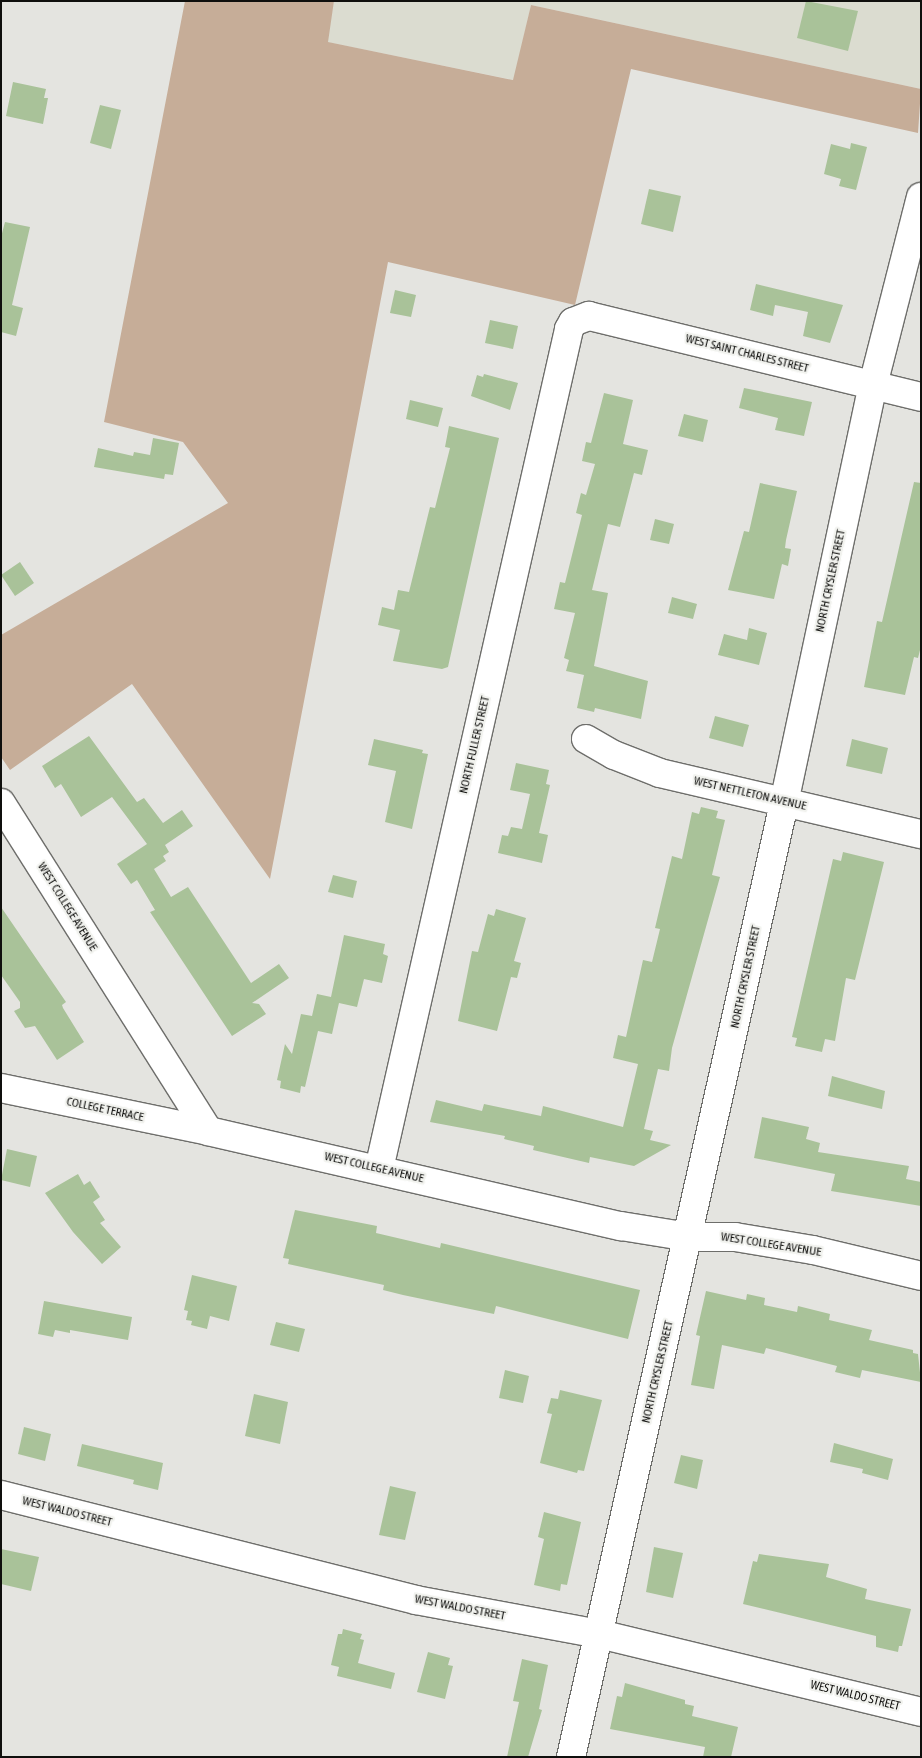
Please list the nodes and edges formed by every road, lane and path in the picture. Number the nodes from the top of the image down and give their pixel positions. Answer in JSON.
{"nodes":[{"id":1,"x":921,"y":197,"type":"edge"},
{"id":2,"x":573,"y":322,"type":"joint"},
{"id":3,"x":873,"y":385,"type":"junction"},
{"id":4,"x":921,"y":397,"type":"edge"},
{"id":5,"x":586,"y":739,"type":"dead end"},
{"id":6,"x":1,"y":803,"type":"edge"},
{"id":7,"x":784,"y":803,"type":"junction"},
{"id":8,"x":921,"y":834,"type":"edge"},
{"id":9,"x":1,"y":1088,"type":"edge"},
{"id":10,"x":208,"y":1131,"type":"junction"},
{"id":11,"x":378,"y":1169,"type":"junction"},
{"id":12,"x":689,"y":1237,"type":"junction"},
{"id":13,"x":921,"y":1276,"type":"edge"},
{"id":14,"x":1,"y":1496,"type":"edge"},
{"id":15,"x":599,"y":1634,"type":"junction"},
{"id":16,"x":921,"y":1712,"type":"edge"},
{"id":17,"x":571,"y":1757,"type":"edge"}],
"edges":[{"from":1,"to":3,"type":"street","name":"NORTH CRYSLER STREET"},
{"from":2,"to":3,"type":"street","name":"WEST SAINT CHARLES STREET"},
{"from":2,"to":11,"type":"street","name":"NORTH FULLER STREET"},
{"from":3,"to":4,"type":"street","name":"WEST SAINT CHARLES STREET"},
{"from":3,"to":7,"type":"street","name":"NORTH CRYSLER STREET"},
{"from":5,"to":7,"type":"street","name":"WEST NETTLETON AVENUE"},
{"from":6,"to":10,"type":"street","name":"WEST COLLEGE AVENUE"},
{"from":7,"to":8,"type":"street","name":"WEST NETTLETON AVENUE"},
{"from":7,"to":12,"type":"street","name":"NORTH CRYSLER STREET"},
{"from":9,"to":10,"type":"street","name":"COLLEGE TERRACE"},
{"from":10,"to":11,"type":"street","name":"WEST COLLEGE AVENUE"},
{"from":11,"to":12,"type":"street","name":"WEST COLLEGE AVENUE"},
{"from":12,"to":13,"type":"street","name":"WEST COLLEGE AVENUE"},
{"from":12,"to":15,"type":"street","name":"NORTH CRYSLER STREET"},
{"from":14,"to":15,"type":"street","name":"WEST WALDO STREET"},
{"from":15,"to":16,"type":"street","name":"WEST WALDO STREET"},
{"from":15,"to":17,"type":"street","name":"NORTH CRYSLER STREET"}]}
